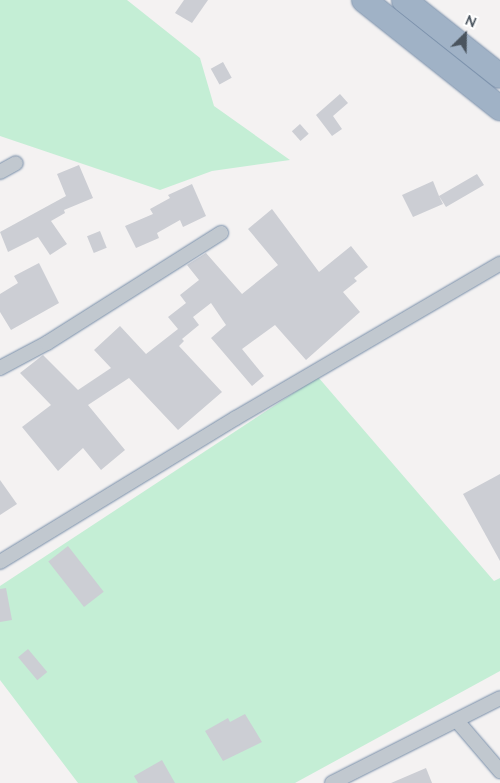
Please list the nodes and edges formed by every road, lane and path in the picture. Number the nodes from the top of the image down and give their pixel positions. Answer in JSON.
{"nodes":[{"id":1,"x":364,"y":0,"type":"edge"},
{"id":2,"x":404,"y":0,"type":"edge"},
{"id":3,"x":500,"y":76,"type":"edge"},
{"id":4,"x":500,"y":108,"type":"edge"},
{"id":5,"x":16,"y":163,"type":"dead end"},
{"id":6,"x":0,"y":172,"type":"edge"},
{"id":7,"x":221,"y":232,"type":"dead end"},
{"id":8,"x":500,"y":264,"type":"edge"},
{"id":9,"x":0,"y":368,"type":"edge"},
{"id":10,"x":0,"y":562,"type":"edge"},
{"id":11,"x":500,"y":698,"type":"edge"},
{"id":12,"x":458,"y":722,"type":"junction"},
{"id":13,"x":500,"y":771,"type":"edge"},
{"id":14,"x":352,"y":779,"type":"edge"},
{"id":15,"x":332,"y":783,"type":"edge"}],
"edges":[{"from":1,"to":4,"type":"highway"},
{"from":2,"to":3,"type":"highway"},
{"from":5,"to":6,"type":"street"},
{"from":7,"to":9,"type":"street"},
{"from":8,"to":10,"type":"street"},
{"from":11,"to":12,"type":"street"},
{"from":12,"to":13,"type":"street"},
{"from":12,"to":14,"type":"street"},
{"from":14,"to":15,"type":"street"}]}
